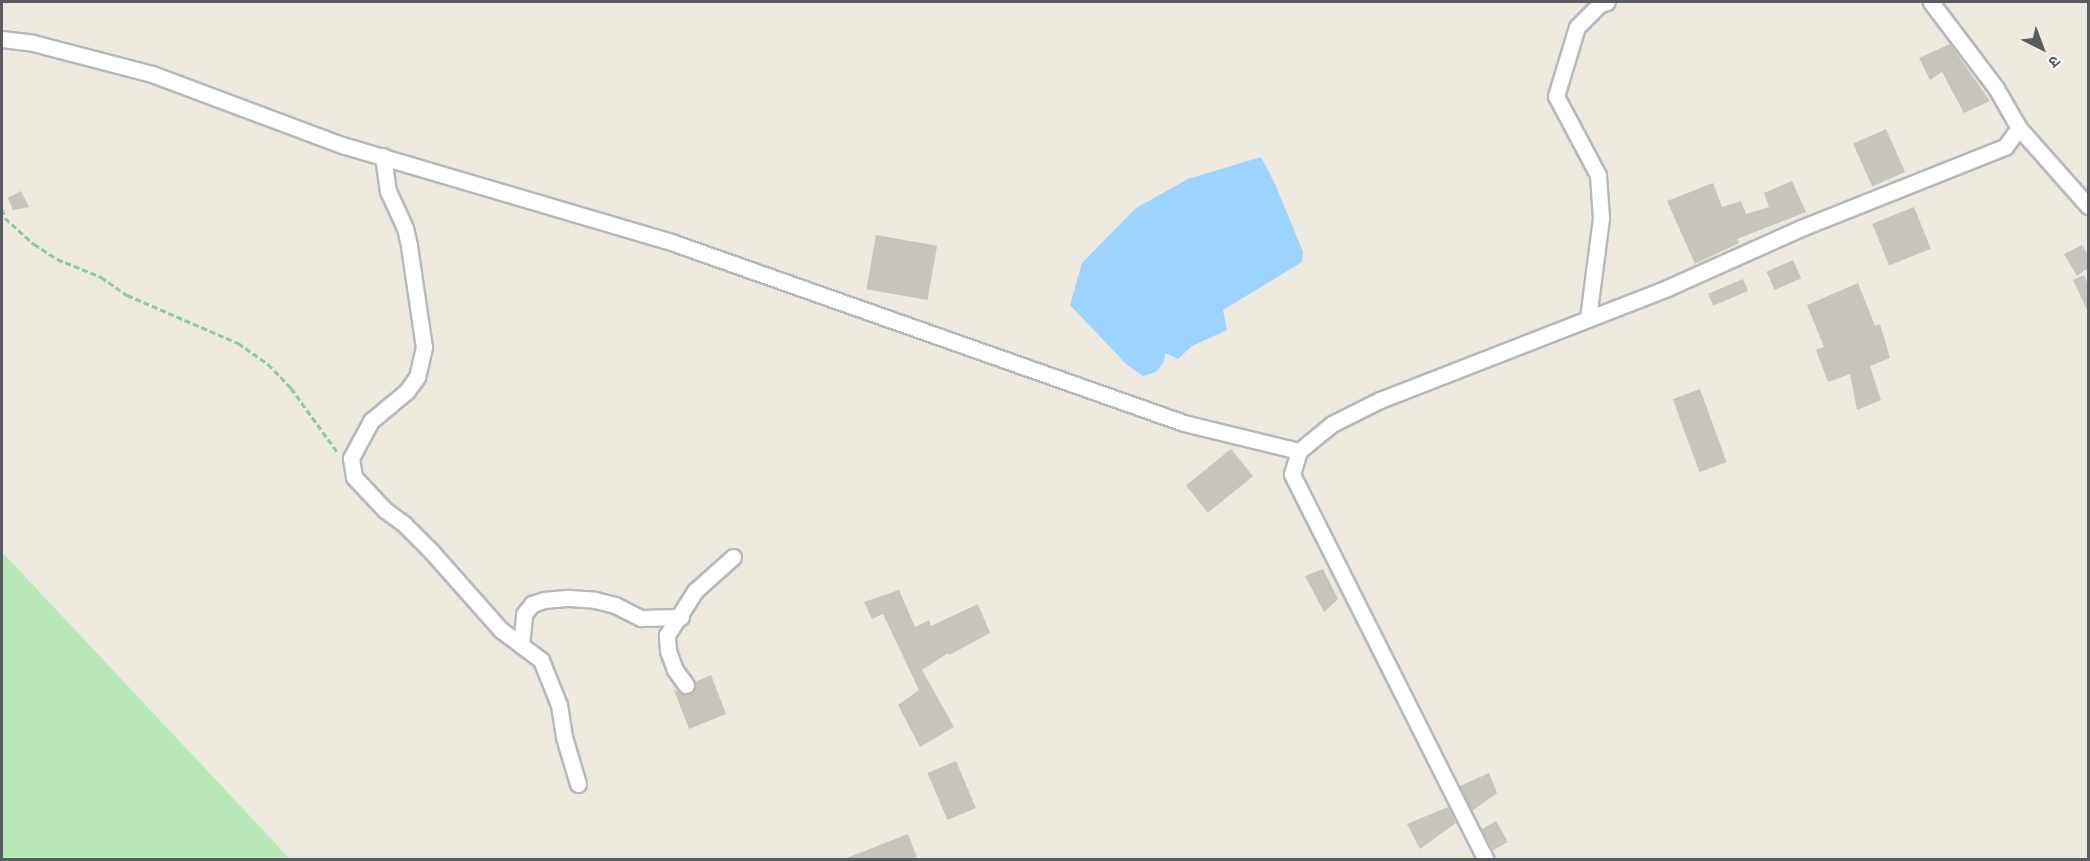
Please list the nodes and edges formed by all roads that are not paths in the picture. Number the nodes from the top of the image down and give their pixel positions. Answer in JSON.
{"nodes":[{"id":1,"x":1607,"y":2,"type":"edge"},
{"id":2,"x":1931,"y":2,"type":"edge"},
{"id":3,"x":2,"y":39,"type":"edge"},
{"id":4,"x":2019,"y":128,"type":"junction"},
{"id":5,"x":383,"y":156,"type":"junction"},
{"id":6,"x":2088,"y":207,"type":"edge"},
{"id":7,"x":1588,"y":318,"type":"junction"},
{"id":8,"x":1299,"y":451,"type":"junction"},
{"id":9,"x":733,"y":557,"type":"dead end"},
{"id":10,"x":681,"y":617,"type":"junction"},
{"id":11,"x":521,"y":645,"type":"junction"},
{"id":12,"x":686,"y":685,"type":"dead end"},
{"id":13,"x":578,"y":784,"type":"dead end"},
{"id":14,"x":1486,"y":860,"type":"edge"}],
"edges":[{"from":1,"to":7,"type":"street"},
{"from":2,"to":4,"type":"street"},
{"from":3,"to":5,"type":"street"},
{"from":4,"to":6,"type":"street"},
{"from":4,"to":7,"type":"street"},
{"from":5,"to":8,"type":"street"},
{"from":5,"to":11,"type":"street"},
{"from":7,"to":8,"type":"street"},
{"from":8,"to":14,"type":"street"},
{"from":9,"to":10,"type":"street"},
{"from":10,"to":11,"type":"street"},
{"from":10,"to":12,"type":"street"},
{"from":11,"to":13,"type":"street"}]}
